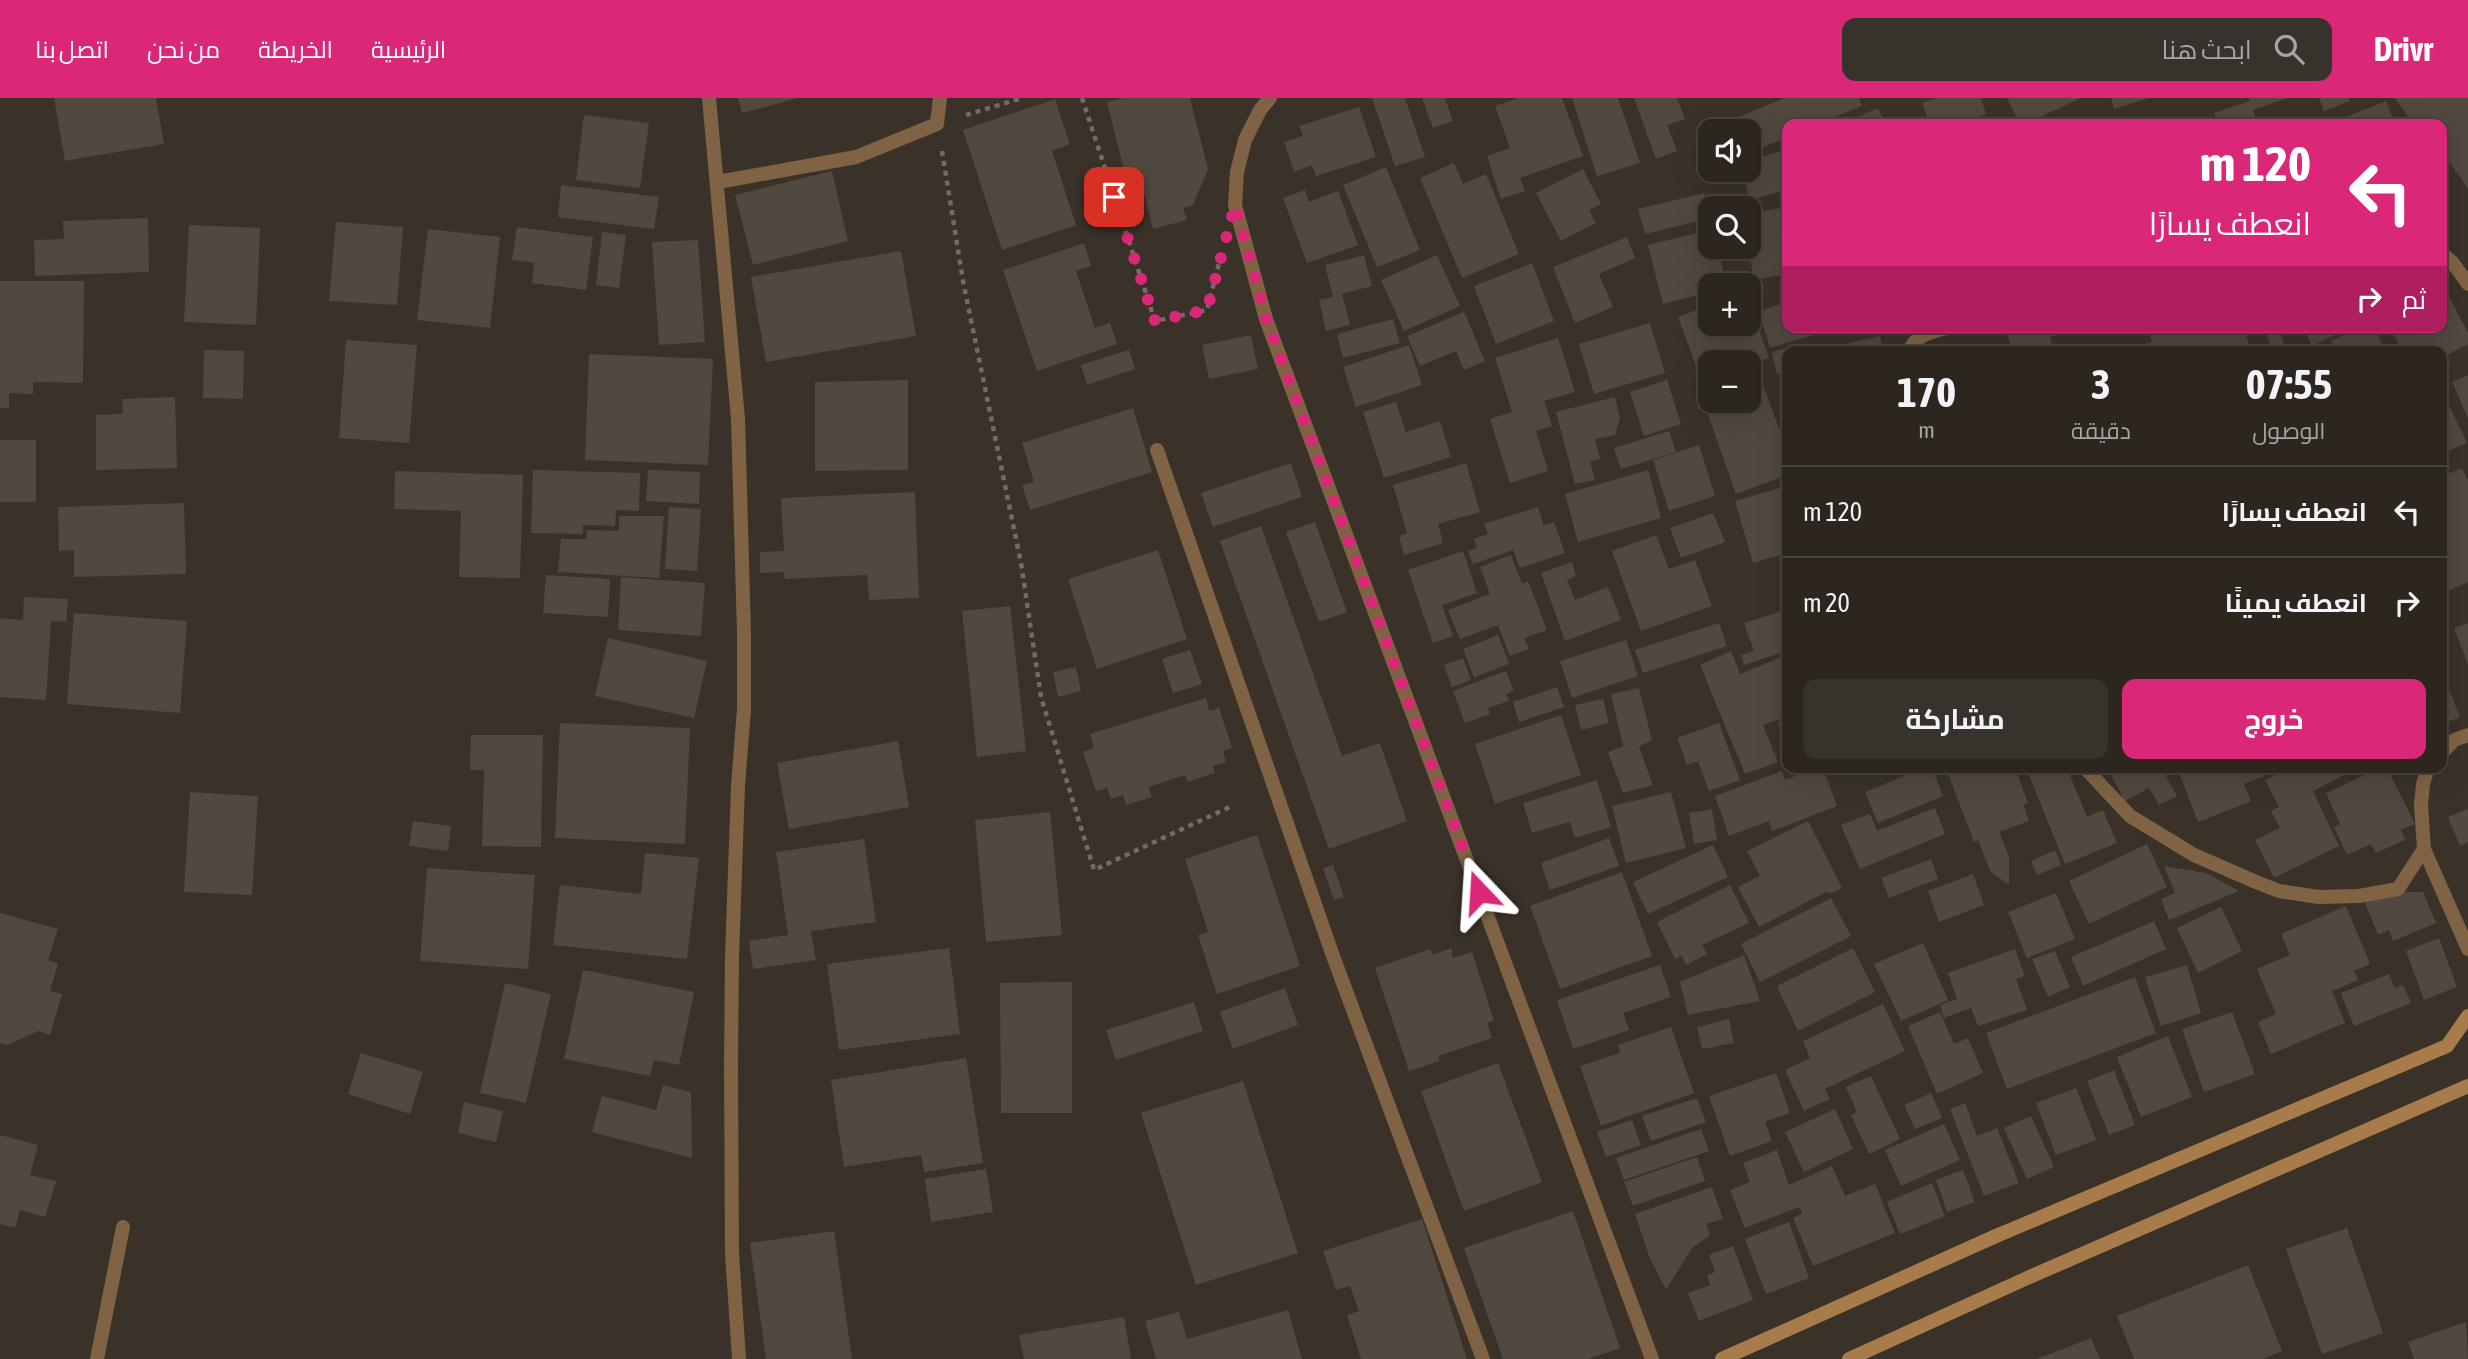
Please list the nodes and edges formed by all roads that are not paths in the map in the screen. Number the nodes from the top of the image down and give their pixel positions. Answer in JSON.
{"nodes":[{"id":1,"x":709,"y":98,"type":"edge"},
{"id":2,"x":940,"y":98,"type":"edge"},
{"id":3,"x":1270,"y":98,"type":"edge"},
{"id":4,"x":718,"y":182,"type":"junction"},
{"id":5,"x":2447,"y":258,"type":"edge"},
{"id":6,"x":2468,"y":284,"type":"edge"},
{"id":7,"x":1927,"y":333,"type":"edge"},
{"id":8,"x":1910,"y":346,"type":"edge"},
{"id":9,"x":1157,"y":450,"type":"dead end"},
{"id":10,"x":2468,"y":735,"type":"edge"},
{"id":11,"x":2447,"y":748,"type":"edge"},
{"id":12,"x":2090,"y":773,"type":"edge"},
{"id":13,"x":2426,"y":773,"type":"edge"},
{"id":14,"x":2424,"y":849,"type":"junction"},
{"id":15,"x":2468,"y":949,"type":"edge"},
{"id":16,"x":2468,"y":1016,"type":"edge"},
{"id":17,"x":2468,"y":1086,"type":"edge"},
{"id":18,"x":123,"y":1227,"type":"dead end"},
{"id":19,"x":97,"y":1359,"type":"edge"},
{"id":20,"x":738,"y":1359,"type":"edge"},
{"id":21,"x":1483,"y":1359,"type":"edge"},
{"id":22,"x":1652,"y":1359,"type":"edge"},
{"id":23,"x":1722,"y":1359,"type":"edge"},
{"id":24,"x":1849,"y":1359,"type":"edge"}],
"edges":[{"from":1,"to":4,"type":"street"},
{"from":2,"to":4,"type":"street"},
{"from":3,"to":22,"type":"street"},
{"from":4,"to":20,"type":"street"},
{"from":5,"to":6,"type":"street"},
{"from":7,"to":8,"type":"street"},
{"from":9,"to":21,"type":"street"},
{"from":10,"to":11,"type":"street"},
{"from":12,"to":14,"type":"street"},
{"from":13,"to":14,"type":"street"},
{"from":14,"to":15,"type":"street"},
{"from":16,"to":23,"type":"main road"},
{"from":17,"to":24,"type":"main road"},
{"from":18,"to":19,"type":"street"}]}
